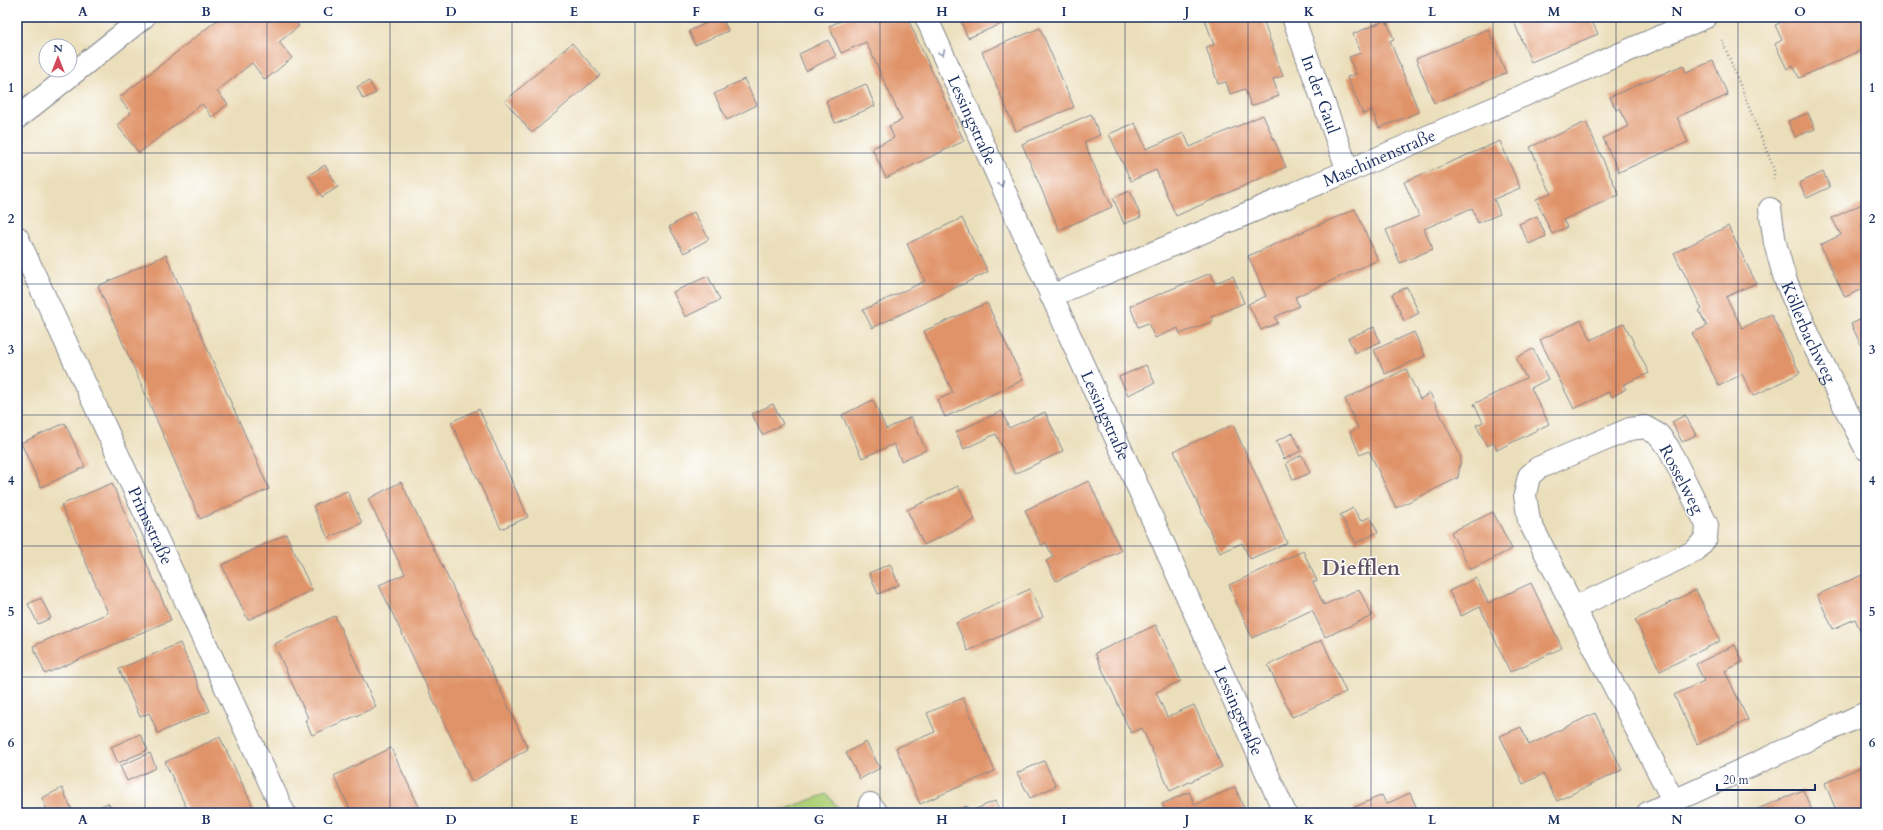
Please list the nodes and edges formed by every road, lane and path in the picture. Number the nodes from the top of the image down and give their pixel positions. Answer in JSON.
{"nodes":[{"id":1,"x":144,"y":17,"type":"edge"},
{"id":2,"x":926,"y":17,"type":"edge"},
{"id":3,"x":1293,"y":17,"type":"edge"},
{"id":4,"x":1706,"y":17,"type":"edge"},
{"id":5,"x":1720,"y":35,"type":"dead end"},
{"id":6,"x":17,"y":118,"type":"edge"},
{"id":7,"x":1348,"y":171,"type":"junction"},
{"id":8,"x":1770,"y":209,"type":"joint"},
{"id":9,"x":17,"y":237,"type":"edge"},
{"id":10,"x":1051,"y":296,"type":"junction"},
{"id":11,"x":1866,"y":449,"type":"edge"},
{"id":12,"x":1574,"y":608,"type":"junction"},
{"id":13,"x":1866,"y":713,"type":"edge"},
{"id":14,"x":1674,"y":802,"type":"junction"},
{"id":15,"x":284,"y":813,"type":"edge"},
{"id":16,"x":1285,"y":813,"type":"edge"},
{"id":17,"x":1648,"y":813,"type":"edge"}],
"edges":[{"from":1,"to":6,"type":"street"},
{"from":2,"to":10,"type":"street","name":"Lessingstraße","one_way":true},
{"from":3,"to":7,"type":"street","name":"In der Gaul"},
{"from":4,"to":7,"type":"street","name":"Maschinenstraße"},
{"from":5,"to":8,"type":"path"},
{"from":7,"to":10,"type":"street","name":"Maschinenstraße"},
{"from":8,"to":11,"type":"street","name":"Köllerbachweg"},
{"from":9,"to":15,"type":"street","name":"Primsstraße"},
{"from":10,"to":16,"type":"street","name":"Lessingstraße"},
{"from":12,"to":12,"type":"street","name":"Rosselweg"},
{"from":12,"to":14,"type":"street","name":"Rosselweg"},
{"from":13,"to":14,"type":"street"},
{"from":14,"to":17,"type":"street"}]}
